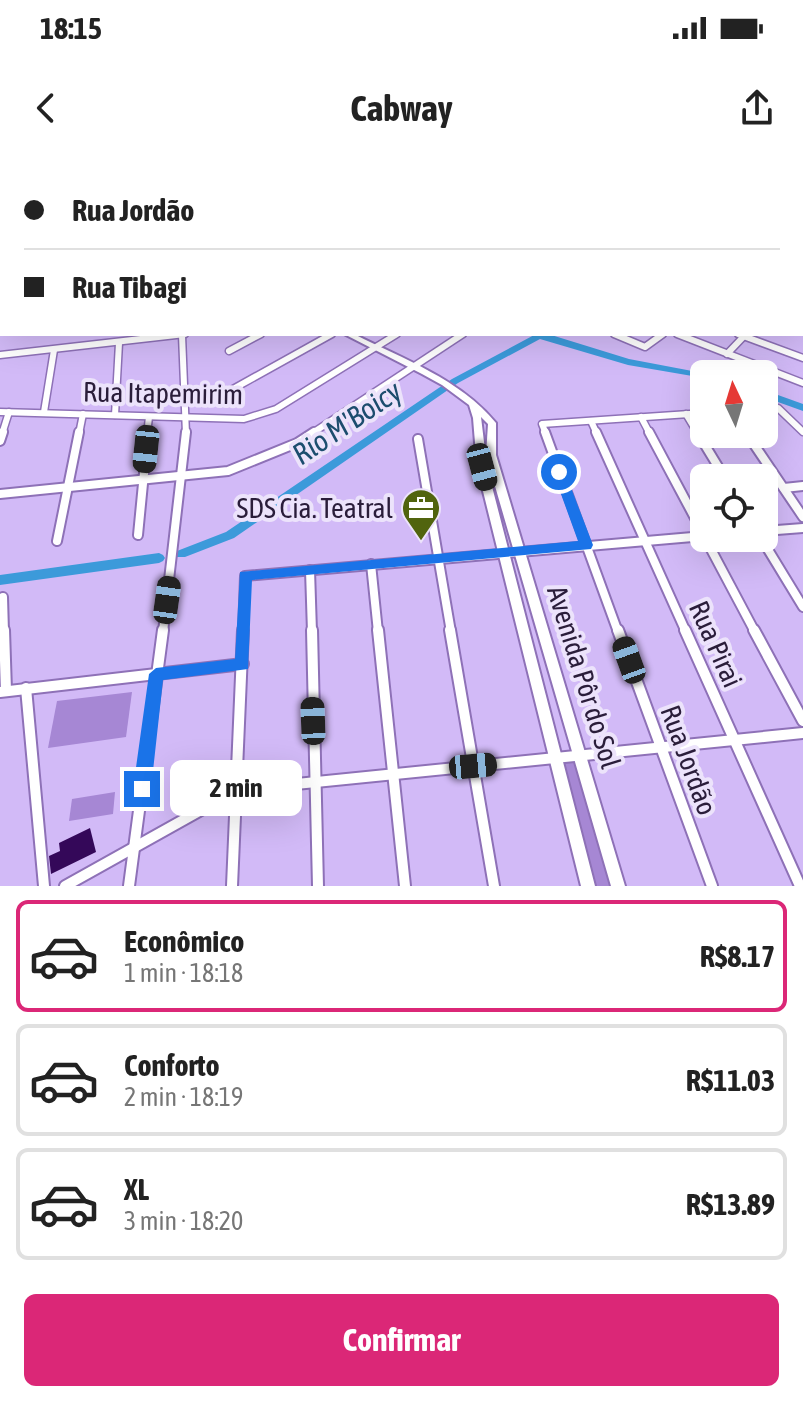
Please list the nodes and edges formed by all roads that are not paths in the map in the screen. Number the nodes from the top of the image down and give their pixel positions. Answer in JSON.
{"nodes":[{"id":1,"x":176,"y":336,"type":"edge"},
{"id":2,"x":184,"y":336,"type":"edge"},
{"id":3,"x":257,"y":336,"type":"edge"},
{"id":4,"x":328,"y":336,"type":"edge"},
{"id":5,"x":352,"y":336,"type":"edge"},
{"id":6,"x":394,"y":336,"type":"edge"},
{"id":7,"x":460,"y":336,"type":"edge"},
{"id":8,"x":619,"y":336,"type":"edge"},
{"id":9,"x":660,"y":336,"type":"edge"},
{"id":10,"x":682,"y":336,"type":"edge"},
{"id":11,"x":742,"y":336,"type":"edge"},
{"id":12,"x":746,"y":336,"type":"edge"},
{"id":13,"x":119,"y":343,"type":"junction"},
{"id":14,"x":375,"y":348,"type":"junction"},
{"id":15,"x":54,"y":350,"type":"junction"},
{"id":16,"x":229,"y":351,"type":"dead end"},
{"id":17,"x":727,"y":354,"type":"junction"},
{"id":18,"x":0,"y":355,"type":"edge"},
{"id":19,"x":803,"y":358,"type":"edge"},
{"id":20,"x":413,"y":368,"type":"junction"},
{"id":21,"x":803,"y":383,"type":"edge"},
{"id":22,"x":233,"y":389,"type":"dead end"},
{"id":23,"x":778,"y":408,"type":"edge"},
{"id":24,"x":4,"y":412,"type":"edge"},
{"id":25,"x":44,"y":412,"type":"junction"},
{"id":26,"x":83,"y":414,"type":"junction"},
{"id":27,"x":686,"y":414,"type":"junction"},
{"id":28,"x":690,"y":414,"type":"edge"},
{"id":29,"x":115,"y":415,"type":"junction"},
{"id":30,"x":149,"y":417,"type":"junction"},
{"id":31,"x":641,"y":417,"type":"junction"},
{"id":32,"x":187,"y":419,"type":"junction"},
{"id":33,"x":591,"y":421,"type":"junction"},
{"id":34,"x":485,"y":424,"type":"junction"},
{"id":35,"x":803,"y":432,"type":"edge"},
{"id":36,"x":418,"y":439,"type":"dead end"},
{"id":37,"x":0,"y":441,"type":"edge"},
{"id":38,"x":476,"y":442,"type":"junction"},
{"id":39,"x":490,"y":443,"type":"junction"},
{"id":40,"x":757,"y":448,"type":"edge"},
{"id":41,"x":716,"y":464,"type":"edge"},
{"id":42,"x":183,"y":477,"type":"junction"},
{"id":43,"x":143,"y":481,"type":"junction"},
{"id":44,"x":803,"y":486,"type":"edge"},
{"id":45,"x":69,"y":488,"type":"junction"},
{"id":46,"x":784,"y":488,"type":"junction"},
{"id":47,"x":0,"y":494,"type":"edge"},
{"id":48,"x":690,"y":510,"type":"edge"},
{"id":49,"x":803,"y":517,"type":"edge"},
{"id":50,"x":803,"y":528,"type":"edge"},
{"id":51,"x":778,"y":530,"type":"edge"},
{"id":52,"x":138,"y":535,"type":"dead end"},
{"id":53,"x":690,"y":537,"type":"edge"},
{"id":54,"x":645,"y":540,"type":"junction"},
{"id":55,"x":57,"y":541,"type":"dead end"},
{"id":56,"x":586,"y":545,"type":"junction"},
{"id":57,"x":519,"y":550,"type":"junction"},
{"id":58,"x":504,"y":552,"type":"junction"},
{"id":59,"x":713,"y":552,"type":"edge"},
{"id":60,"x":770,"y":552,"type":"edge"},
{"id":61,"x":436,"y":557,"type":"junction"},
{"id":62,"x":371,"y":564,"type":"junction"},
{"id":63,"x":310,"y":570,"type":"junction"},
{"id":64,"x":3,"y":597,"type":"dead end"},
{"id":65,"x":803,"y":607,"type":"edge"},
{"id":66,"x":243,"y":664,"type":"junction"},
{"id":67,"x":156,"y":674,"type":"junction"},
{"id":68,"x":26,"y":688,"type":"junction"},
{"id":69,"x":3,"y":691,"type":"edge"},
{"id":70,"x":803,"y":721,"type":"edge"},
{"id":71,"x":803,"y":733,"type":"edge"},
{"id":72,"x":734,"y":740,"type":"junction"},
{"id":73,"x":661,"y":747,"type":"junction"},
{"id":74,"x":580,"y":755,"type":"junction"},
{"id":75,"x":555,"y":758,"type":"junction"},
{"id":76,"x":473,"y":766,"type":"junction"},
{"id":77,"x":394,"y":774,"type":"junction"},
{"id":78,"x":314,"y":782,"type":"junction"},
{"id":79,"x":237,"y":790,"type":"junction"},
{"id":80,"x":135,"y":846,"type":"junction"},
{"id":81,"x":44,"y":886,"type":"edge"},
{"id":82,"x":65,"y":886,"type":"edge"},
{"id":83,"x":129,"y":886,"type":"edge"},
{"id":84,"x":232,"y":886,"type":"edge"},
{"id":85,"x":318,"y":886,"type":"edge"},
{"id":86,"x":405,"y":886,"type":"edge"},
{"id":87,"x":494,"y":886,"type":"edge"},
{"id":88,"x":588,"y":886,"type":"edge"},
{"id":89,"x":618,"y":886,"type":"edge"},
{"id":90,"x":712,"y":886,"type":"edge"},
{"id":91,"x":800,"y":886,"type":"edge"}],
"edges":[{"from":1,"to":13,"type":"street"},
{"from":2,"to":32,"type":"street"},
{"from":3,"to":16,"type":"street"},
{"from":4,"to":22,"type":"street"},
{"from":5,"to":14,"type":"street"},
{"from":6,"to":14,"type":"street","name":"Rua Itapemirim"},
{"from":7,"to":20,"type":"street"},
{"from":8,"to":9,"type":"street"},
{"from":10,"to":17,"type":"street"},
{"from":11,"to":17,"type":"street"},
{"from":12,"to":19,"type":"street"},
{"from":13,"to":15,"type":"street"},
{"from":13,"to":29,"type":"street"},
{"from":14,"to":20,"type":"street"},
{"from":14,"to":32,"type":"street","name":"Rua Itapemirim"},
{"from":15,"to":18,"type":"street"},
{"from":15,"to":25,"type":"street"},
{"from":17,"to":21,"type":"street"},
{"from":20,"to":34,"type":"street"},
{"from":20,"to":42,"type":"street"},
{"from":23,"to":35,"type":"street"},
{"from":24,"to":25,"type":"street","name":"Rua Itapemirim"},
{"from":24,"to":37,"type":"street"},
{"from":25,"to":26,"type":"street","name":"Rua Itapemirim"},
{"from":26,"to":29,"type":"street","name":"Rua Itapemirim"},
{"from":26,"to":45,"type":"street"},
{"from":27,"to":28,"type":"street"},
{"from":27,"to":31,"type":"street"},
{"from":27,"to":41,"type":"street"},
{"from":29,"to":30,"type":"street","name":"Rua Itapemirim"},
{"from":30,"to":32,"type":"street","name":"Rua Itapemirim"},
{"from":30,"to":43,"type":"street"},
{"from":31,"to":33,"type":"street"},
{"from":31,"to":48,"type":"street"},
{"from":32,"to":42,"type":"street"},
{"from":33,"to":54,"type":"street","name":"Rua Pirai"},
{"from":33,"to":56,"type":"street","name":"Rua Jordão"},
{"from":34,"to":38,"type":"street","name":"Avenida Pôr do Sol"},
{"from":34,"to":39,"type":"street","name":"Avenida Pôr do Sol"},
{"from":36,"to":61,"type":"street"},
{"from":38,"to":39,"type":"street"},
{"from":38,"to":58,"type":"street","name":"Avenida Pôr do Sol"},
{"from":39,"to":57,"type":"street","name":"Avenida Pôr do Sol"},
{"from":40,"to":46,"type":"street"},
{"from":42,"to":43,"type":"street"},
{"from":42,"to":67,"type":"street"},
{"from":43,"to":45,"type":"street"},
{"from":43,"to":52,"type":"street"},
{"from":44,"to":46,"type":"street"},
{"from":45,"to":47,"type":"street"},
{"from":45,"to":55,"type":"street"},
{"from":46,"to":49,"type":"street"},
{"from":50,"to":51,"type":"street"},
{"from":53,"to":54,"type":"street"},
{"from":54,"to":56,"type":"street"},
{"from":54,"to":72,"type":"street","name":"Rua Pirai"},
{"from":56,"to":57,"type":"street"},
{"from":56,"to":73,"type":"street","name":"Rua Jordão"},
{"from":57,"to":58,"type":"street"},
{"from":57,"to":74,"type":"street","name":"Avenida Pôr do Sol"},
{"from":58,"to":61,"type":"street"},
{"from":58,"to":75,"type":"street","name":"Avenida Pôr do Sol"},
{"from":59,"to":70,"type":"street"},
{"from":60,"to":65,"type":"street"},
{"from":61,"to":62,"type":"street"},
{"from":61,"to":76,"type":"street"},
{"from":62,"to":63,"type":"street"},
{"from":62,"to":77,"type":"street"},
{"from":63,"to":66,"type":"street"},
{"from":63,"to":78,"type":"street"},
{"from":64,"to":69,"type":"street"},
{"from":66,"to":67,"type":"street"},
{"from":66,"to":79,"type":"street"},
{"from":67,"to":68,"type":"street"},
{"from":67,"to":80,"type":"street"},
{"from":68,"to":69,"type":"street"},
{"from":68,"to":81,"type":"street"},
{"from":71,"to":72,"type":"street"},
{"from":72,"to":73,"type":"street"},
{"from":72,"to":91,"type":"street","name":"Rua Pirai"},
{"from":73,"to":74,"type":"street"},
{"from":73,"to":90,"type":"street","name":"Rua Jordão"},
{"from":74,"to":75,"type":"street"},
{"from":74,"to":89,"type":"street","name":"Avenida Pôr do Sol"},
{"from":75,"to":76,"type":"street"},
{"from":75,"to":88,"type":"street","name":"Avenida Pôr do Sol"},
{"from":76,"to":77,"type":"street"},
{"from":76,"to":87,"type":"street"},
{"from":77,"to":78,"type":"street"},
{"from":77,"to":86,"type":"street"},
{"from":78,"to":79,"type":"street"},
{"from":78,"to":85,"type":"street"},
{"from":79,"to":80,"type":"street"},
{"from":79,"to":84,"type":"street"},
{"from":80,"to":82,"type":"street"},
{"from":80,"to":83,"type":"street"}]}
